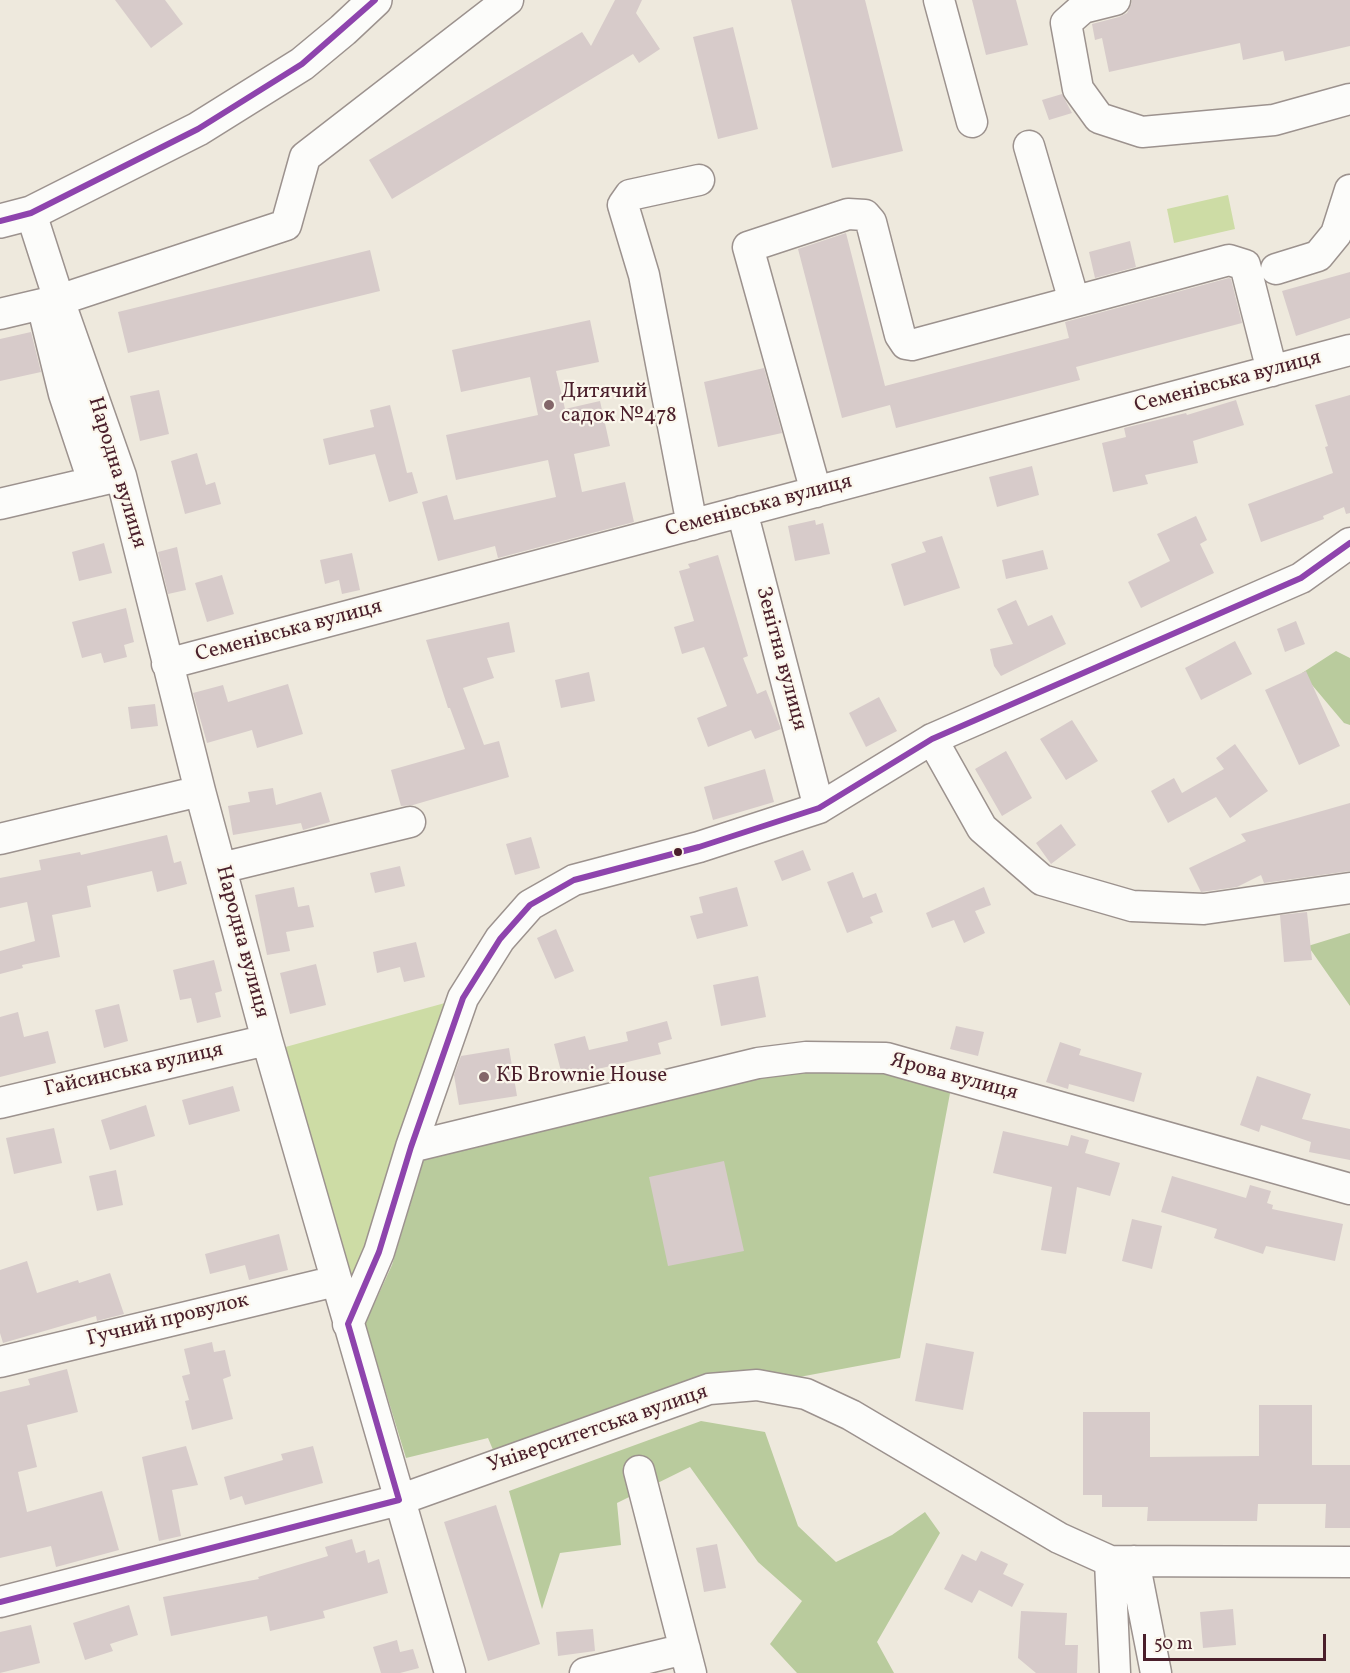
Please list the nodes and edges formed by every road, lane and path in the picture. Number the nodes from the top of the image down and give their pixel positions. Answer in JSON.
{"nodes":[{"id":1,"x":375,"y":0,"type":"edge"},
{"id":2,"x":508,"y":0,"type":"edge"},
{"id":3,"x":939,"y":0,"type":"edge"},
{"id":4,"x":1115,"y":0,"type":"edge"},
{"id":5,"x":1350,"y":99,"type":"edge"},
{"id":6,"x":972,"y":122,"type":"dead end"},
{"id":7,"x":1029,"y":146,"type":"dead end"},
{"id":8,"x":699,"y":180,"type":"dead end"},
{"id":9,"x":1350,"y":190,"type":"edge"},
{"id":10,"x":31,"y":213,"type":"junction"},
{"id":11,"x":0,"y":221,"type":"edge"},
{"id":12,"x":1276,"y":269,"type":"dead end"},
{"id":13,"x":1074,"y":301,"type":"junction"},
{"id":14,"x":50,"y":302,"type":"junction"},
{"id":15,"x":0,"y":314,"type":"edge"},
{"id":16,"x":1350,"y":350,"type":"edge"},
{"id":17,"x":1272,"y":371,"type":"junction"},
{"id":18,"x":110,"y":478,"type":"junction"},
{"id":19,"x":816,"y":492,"type":"junction"},
{"id":20,"x":0,"y":504,"type":"edge"},
{"id":21,"x":742,"y":512,"type":"junction"},
{"id":22,"x":692,"y":525,"type":"junction"},
{"id":23,"x":1350,"y":543,"type":"edge"},
{"id":24,"x":167,"y":664,"type":"junction"},
{"id":25,"x":932,"y":739,"type":"junction"},
{"id":26,"x":200,"y":791,"type":"junction"},
{"id":27,"x":819,"y":808,"type":"junction"},
{"id":28,"x":410,"y":822,"type":"dead end"},
{"id":29,"x":0,"y":839,"type":"edge"},
{"id":30,"x":220,"y":868,"type":"junction"},
{"id":31,"x":1350,"y":888,"type":"edge"},
{"id":32,"x":267,"y":1040,"type":"junction"},
{"id":33,"x":0,"y":1103,"type":"edge"},
{"id":34,"x":411,"y":1147,"type":"junction"},
{"id":35,"x":1350,"y":1189,"type":"edge"},
{"id":36,"x":336,"y":1281,"type":"junction"},
{"id":37,"x":348,"y":1324,"type":"junction"},
{"id":38,"x":0,"y":1362,"type":"edge"},
{"id":39,"x":639,"y":1471,"type":"dead end"},
{"id":40,"x":399,"y":1500,"type":"junction"},
{"id":41,"x":1122,"y":1561,"type":"junction"},
{"id":42,"x":1350,"y":1562,"type":"edge"},
{"id":43,"x":0,"y":1602,"type":"edge"},
{"id":44,"x":688,"y":1661,"type":"edge"},
{"id":45,"x":450,"y":1673,"type":"edge"},
{"id":46,"x":585,"y":1673,"type":"edge"},
{"id":47,"x":1115,"y":1673,"type":"edge"},
{"id":48,"x":1156,"y":1673,"type":"edge"}],
"edges":[{"from":1,"to":10,"type":"main road"},
{"from":2,"to":14,"type":"street"},
{"from":3,"to":6,"type":"street"},
{"from":4,"to":5,"type":"street"},
{"from":7,"to":13,"type":"street"},
{"from":8,"to":22,"type":"street"},
{"from":9,"to":12,"type":"street"},
{"from":10,"to":11,"type":"main road"},
{"from":10,"to":14,"type":"street","name":"Народна вулиця"},
{"from":13,"to":17,"type":"street"},
{"from":13,"to":19,"type":"street"},
{"from":14,"to":15,"type":"street"},
{"from":14,"to":18,"type":"street","name":"Народна вулиця"},
{"from":16,"to":17,"type":"street","name":"Семенівська вулиця"},
{"from":17,"to":19,"type":"street","name":"Семенівська вулиця"},
{"from":18,"to":20,"type":"street"},
{"from":18,"to":24,"type":"street","name":"Народна вулиця"},
{"from":19,"to":21,"type":"street","name":"Семенівська вулиця"},
{"from":21,"to":22,"type":"street","name":"Семенівська вулиця"},
{"from":21,"to":27,"type":"street","name":"Зенітна вулиця"},
{"from":22,"to":24,"type":"street","name":"Семенівська вулиця"},
{"from":23,"to":25,"type":"street"},
{"from":24,"to":26,"type":"street","name":"Народна вулиця"},
{"from":25,"to":27,"type":"street"},
{"from":25,"to":31,"type":"street"},
{"from":26,"to":29,"type":"street"},
{"from":26,"to":30,"type":"street","name":"Народна вулиця"},
{"from":27,"to":34,"type":"street"},
{"from":28,"to":30,"type":"street"},
{"from":30,"to":32,"type":"street","name":"Народна вулиця"},
{"from":32,"to":33,"type":"street","name":"Гайсинська вулиця"},
{"from":32,"to":36,"type":"street","name":"Народна вулиця"},
{"from":34,"to":35,"type":"street","name":"Ярова вулиця"},
{"from":34,"to":37,"type":"street"},
{"from":36,"to":37,"type":"street","name":"Народна вулиця"},
{"from":36,"to":38,"type":"street","name":"Гучний провулок"},
{"from":37,"to":40,"type":"street","name":"Народна вулиця"},
{"from":39,"to":44,"type":"street"},
{"from":40,"to":41,"type":"street","name":"Університетська вулиця"},
{"from":40,"to":43,"type":"street","name":"Університетська вулиця"},
{"from":40,"to":45,"type":"street","name":"Народна вулиця"},
{"from":41,"to":42,"type":"street","name":"Університетська вулиця"},
{"from":41,"to":47,"type":"street"},
{"from":41,"to":48,"type":"street"},
{"from":44,"to":46,"type":"street"}]}
